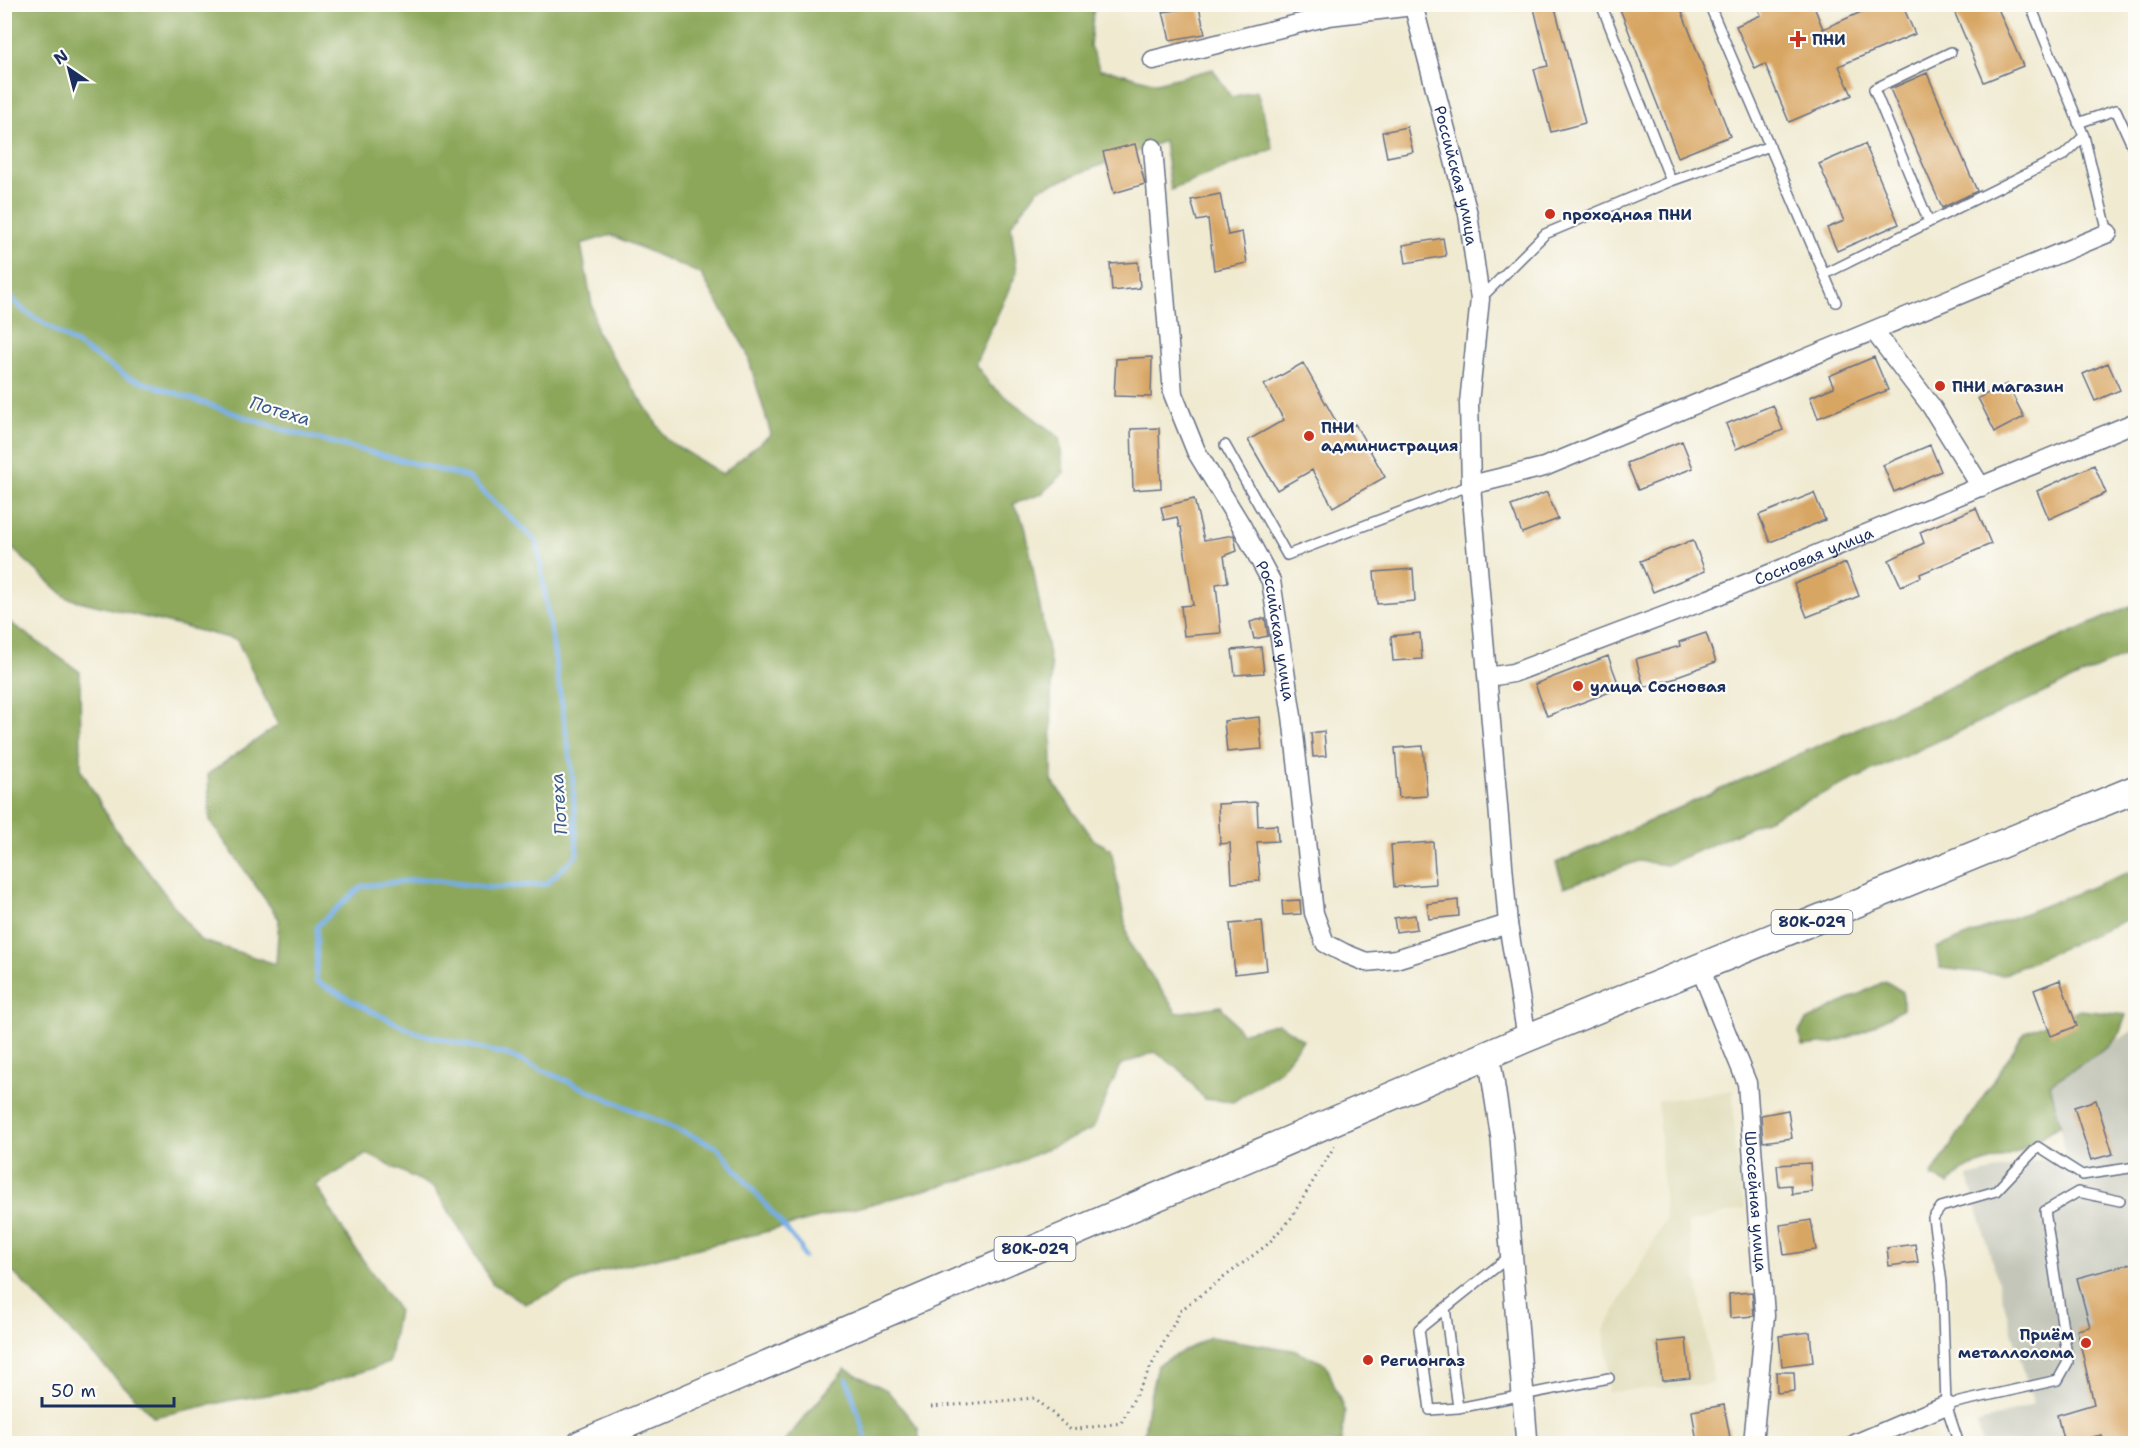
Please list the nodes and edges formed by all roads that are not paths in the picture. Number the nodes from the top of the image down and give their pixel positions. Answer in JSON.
{"nodes":[{"id":1,"x":1601,"y":4,"type":"edge"},
{"id":2,"x":1708,"y":4,"type":"edge"},
{"id":3,"x":2030,"y":4,"type":"edge"},
{"id":4,"x":1413,"y":5,"type":"edge"},
{"id":5,"x":1951,"y":51,"type":"dead end"},
{"id":6,"x":1153,"y":60,"type":"dead end"},
{"id":7,"x":2078,"y":123,"type":"junction"},
{"id":8,"x":2084,"y":136,"type":"junction"},
{"id":9,"x":1770,"y":146,"type":"junction"},
{"id":10,"x":1153,"y":148,"type":"dead end"},
{"id":11,"x":2136,"y":154,"type":"edge"},
{"id":12,"x":1671,"y":181,"type":"junction"},
{"id":13,"x":1929,"y":222,"type":"junction"},
{"id":14,"x":2108,"y":234,"type":"joint"},
{"id":15,"x":1825,"y":274,"type":"junction"},
{"id":16,"x":1480,"y":300,"type":"junction"},
{"id":17,"x":1836,"y":302,"type":"dead end"},
{"id":18,"x":1874,"y":331,"type":"junction"},
{"id":19,"x":2136,"y":422,"type":"edge"},
{"id":20,"x":1225,"y":445,"type":"dead end"},
{"id":21,"x":1471,"y":485,"type":"junction"},
{"id":22,"x":1981,"y":487,"type":"junction"},
{"id":23,"x":1488,"y":677,"type":"junction"},
{"id":24,"x":2136,"y":789,"type":"edge"},
{"id":25,"x":1508,"y":924,"type":"junction"},
{"id":26,"x":1700,"y":968,"type":"junction"},
{"id":27,"x":1527,"y":1038,"type":"junction"},
{"id":28,"x":1489,"y":1055,"type":"junction"},
{"id":29,"x":2136,"y":1167,"type":"edge"},
{"id":30,"x":2120,"y":1201,"type":"dead end"},
{"id":31,"x":1511,"y":1255,"type":"junction"},
{"id":32,"x":1445,"y":1308,"type":"junction"},
{"id":33,"x":1609,"y":1378,"type":"dead end"},
{"id":34,"x":1523,"y":1394,"type":"junction"},
{"id":35,"x":1946,"y":1405,"type":"junction"},
{"id":36,"x":1458,"y":1408,"type":"junction"},
{"id":37,"x":580,"y":1443,"type":"edge"},
{"id":38,"x":1527,"y":1443,"type":"edge"},
{"id":39,"x":1753,"y":1443,"type":"edge"},
{"id":40,"x":1855,"y":1443,"type":"edge"},
{"id":41,"x":1959,"y":1443,"type":"edge"}],
"edges":[{"from":1,"to":12,"type":"lane"},
{"from":2,"to":9,"type":"lane"},
{"from":3,"to":7,"type":"lane"},
{"from":4,"to":6,"type":"street"},
{"from":4,"to":16,"type":"street","name":"Российская улица"},
{"from":5,"to":13,"type":"lane"},
{"from":7,"to":8,"type":"lane"},
{"from":7,"to":11,"type":"lane"},
{"from":8,"to":13,"type":"lane"},
{"from":8,"to":14,"type":"lane"},
{"from":9,"to":12,"type":"lane"},
{"from":9,"to":15,"type":"lane"},
{"from":10,"to":25,"type":"street","name":"Российская улица"},
{"from":12,"to":16,"type":"lane"},
{"from":13,"to":15,"type":"lane"},
{"from":14,"to":18,"type":"street"},
{"from":15,"to":17,"type":"lane"},
{"from":16,"to":21,"type":"street","name":"Российская улица"},
{"from":18,"to":21,"type":"street"},
{"from":18,"to":22,"type":"street"},
{"from":19,"to":22,"type":"street","name":"Сосновая улица"},
{"from":20,"to":21,"type":"lane"},
{"from":21,"to":23,"type":"street","name":"Российская улица"},
{"from":22,"to":23,"type":"street","name":"Сосновая улица"},
{"from":23,"to":25,"type":"street","name":"Российская улица"},
{"from":24,"to":26,"type":"main road","number":"80К-029"},
{"from":25,"to":27,"type":"street","name":"Российская улица"},
{"from":26,"to":27,"type":"main road","number":"80К-029"},
{"from":26,"to":39,"type":"street","name":"Шоссейная улица"},
{"from":27,"to":28,"type":"main road","number":"80К-029"},
{"from":28,"to":31,"type":"street"},
{"from":28,"to":37,"type":"main road","number":"80К-029"},
{"from":29,"to":35,"type":"lane"},
{"from":30,"to":35,"type":"lane"},
{"from":31,"to":32,"type":"lane"},
{"from":31,"to":34,"type":"street"},
{"from":32,"to":36,"type":"lane"},
{"from":32,"to":36,"type":"lane"},
{"from":33,"to":34,"type":"lane"},
{"from":34,"to":36,"type":"lane"},
{"from":34,"to":38,"type":"street"},
{"from":35,"to":40,"type":"street"},
{"from":35,"to":41,"type":"lane"}]}
